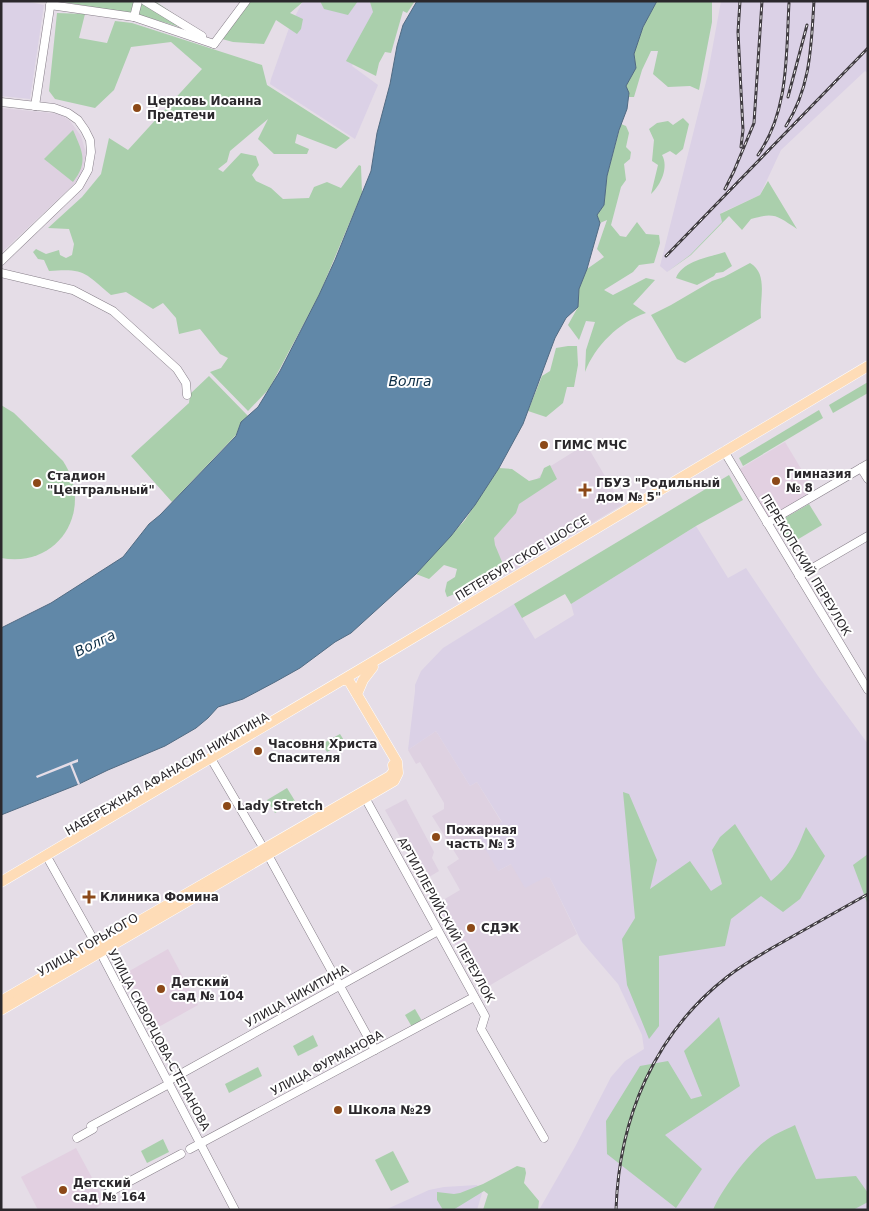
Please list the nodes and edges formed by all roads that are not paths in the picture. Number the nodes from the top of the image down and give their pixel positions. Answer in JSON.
{"nodes":[{"id":1,"x":138,"y":1,"type":"edge"},
{"id":2,"x":144,"y":1,"type":"edge"},
{"id":3,"x":246,"y":1,"type":"edge"},
{"id":4,"x":50,"y":3,"type":"edge"},
{"id":5,"x":134,"y":17,"type":"junction"},
{"id":6,"x":214,"y":44,"type":"junction"},
{"id":7,"x":1,"y":102,"type":"edge"},
{"id":8,"x":35,"y":106,"type":"junction"},
{"id":9,"x":1,"y":261,"type":"edge"},
{"id":10,"x":1,"y":273,"type":"edge"},
{"id":11,"x":868,"y":366,"type":"edge"},
{"id":12,"x":868,"y":371,"type":"edge"},
{"id":13,"x":187,"y":395,"type":"dead end"},
{"id":14,"x":725,"y":453,"type":"junction"},
{"id":15,"x":864,"y":466,"type":"edge"},
{"id":16,"x":868,"y":479,"type":"edge"},
{"id":17,"x":628,"y":512,"type":"junction"},
{"id":18,"x":767,"y":523,"type":"junction"},
{"id":19,"x":868,"y":536,"type":"edge"},
{"id":20,"x":799,"y":576,"type":"junction"},
{"id":21,"x":374,"y":667,"type":"junction"},
{"id":22,"x":346,"y":682,"type":"junction"},
{"id":23,"x":868,"y":690,"type":"edge"},
{"id":24,"x":357,"y":694,"type":"junction"},
{"id":25,"x":213,"y":762,"type":"junction"},
{"id":26,"x":363,"y":796,"type":"junction"},
{"id":27,"x":266,"y":852,"type":"junction"},
{"id":28,"x":47,"y":857,"type":"junction"},
{"id":29,"x":1,"y":882,"type":"edge"},
{"id":30,"x":1,"y":887,"type":"edge"},
{"id":31,"x":438,"y":931,"type":"junction"},
{"id":32,"x":99,"y":949,"type":"junction"},
{"id":33,"x":340,"y":986,"type":"junction"},
{"id":34,"x":474,"y":997,"type":"junction"},
{"id":35,"x":1,"y":1001,"type":"edge"},
{"id":36,"x":1,"y":1010,"type":"edge"},
{"id":37,"x":375,"y":1050,"type":"junction"},
{"id":38,"x":168,"y":1082,"type":"junction"},
{"id":39,"x":77,"y":1138,"type":"dead end"},
{"id":40,"x":544,"y":1138,"type":"dead end"},
{"id":41,"x":200,"y":1143,"type":"junction"},
{"id":42,"x":190,"y":1149,"type":"dead end"},
{"id":43,"x":181,"y":1154,"type":"dead end"},
{"id":44,"x":106,"y":1194,"type":"dead end"},
{"id":45,"x":235,"y":1210,"type":"edge"}],
"edges":[{"from":1,"to":5,"type":"street"},
{"from":2,"to":6,"type":"street"},
{"from":3,"to":6,"type":"street"},
{"from":4,"to":5,"type":"street"},
{"from":4,"to":8,"type":"street"},
{"from":5,"to":6,"type":"street"},
{"from":7,"to":8,"type":"street"},
{"from":8,"to":9,"type":"street"},
{"from":10,"to":13,"type":"street"},
{"from":11,"to":14,"type":"main road","name":"ПЕТЕРБУРГСКОЕ ШОССЕ"},
{"from":12,"to":14,"type":"main road","name":"ПЕТЕРБУРГСКОЕ ШОССЕ"},
{"from":14,"to":17,"type":"main road","name":"ПЕТЕРБУРГСКОЕ ШОССЕ"},
{"from":14,"to":18,"type":"street","name":"ПЕРЕКОПСКИЙ ПЕРЕУЛОК"},
{"from":15,"to":16,"type":"street"},
{"from":15,"to":18,"type":"street"},
{"from":17,"to":21,"type":"main road","name":"ПЕТЕРБУРГСКОЕ ШОССЕ"},
{"from":17,"to":22,"type":"main road","name":"ПЕТЕРБУРГСКОЕ ШОССЕ"},
{"from":18,"to":20,"type":"street","name":"ПЕРЕКОПСКИЙ ПЕРЕУЛОК"},
{"from":19,"to":20,"type":"street"},
{"from":20,"to":23,"type":"street","name":"ПЕРЕКОПСКИЙ ПЕРЕУЛОК"},
{"from":21,"to":22,"type":"main road","name":"ПЕТЕРБУРГСКОЕ ШОССЕ"},
{"from":21,"to":24,"type":"main road"},
{"from":22,"to":24,"type":"main road","name":"УЛИЦА ГОРЬКОГО"},
{"from":22,"to":25,"type":"main road","name":"НАБЕРЕЖНАЯ АФАНАСИЯ НИКИТИНА"},
{"from":22,"to":26,"type":"main road","name":"УЛИЦА ГОРЬКОГО"},
{"from":22,"to":28,"type":"main road","name":"НАБЕРЕЖНАЯ АФАНАСИЯ НИКИТИНА"},
{"from":24,"to":26,"type":"main road","name":"УЛИЦА ГОРЬКОГО"},
{"from":25,"to":27,"type":"street"},
{"from":25,"to":28,"type":"main road","name":"НАБЕРЕЖНАЯ АФАНАСИЯ НИКИТИНА"},
{"from":26,"to":27,"type":"main road","name":"УЛИЦА ГОРЬКОГО"},
{"from":26,"to":31,"type":"street","name":"АРТИЛЛЕРИЙСКИЙ ПЕРЕУЛОК"},
{"from":27,"to":32,"type":"main road","name":"УЛИЦА ГОРЬКОГО"},
{"from":27,"to":33,"type":"street"},
{"from":28,"to":29,"type":"main road","name":"НАБЕРЕЖНАЯ АФАНАСИЯ НИКИТИНА"},
{"from":28,"to":30,"type":"main road","name":"НАБЕРЕЖНАЯ АФАНАСИЯ НИКИТИНА"},
{"from":28,"to":32,"type":"street","name":"УЛИЦА СКВОРЦОВА-СТЕПАНОВА"},
{"from":31,"to":33,"type":"street","name":"УЛИЦА НИКИТИНА"},
{"from":31,"to":34,"type":"street","name":"АРТИЛЛЕРИЙСКИЙ ПЕРЕУЛОК"},
{"from":32,"to":35,"type":"main road","name":"УЛИЦА ГОРЬКОГО"},
{"from":32,"to":36,"type":"main road","name":"УЛИЦА ГОРЬКОГО"},
{"from":32,"to":38,"type":"street","name":"УЛИЦА СКВОРЦОВА-СТЕПАНОВА"},
{"from":33,"to":37,"type":"street"},
{"from":33,"to":38,"type":"street","name":"УЛИЦА НИКИТИНА"},
{"from":34,"to":37,"type":"street","name":"УЛИЦА ФУРМАНОВА"},
{"from":34,"to":40,"type":"street","name":"АРТИЛЛЕРИЙСКИЙ ПЕРЕУЛОК"},
{"from":37,"to":41,"type":"street","name":"УЛИЦА ФУРМАНОВА"},
{"from":38,"to":39,"type":"street","name":"УЛИЦА НИКИТИНА"},
{"from":38,"to":41,"type":"street","name":"УЛИЦА СКВОРЦОВА-СТЕПАНОВА"},
{"from":41,"to":42,"type":"street","name":"УЛИЦА ФУРМАНОВА"},
{"from":41,"to":45,"type":"street","name":"УЛИЦА СКВОРЦОВА-СТЕПАНОВА"},
{"from":43,"to":44,"type":"street"}]}
